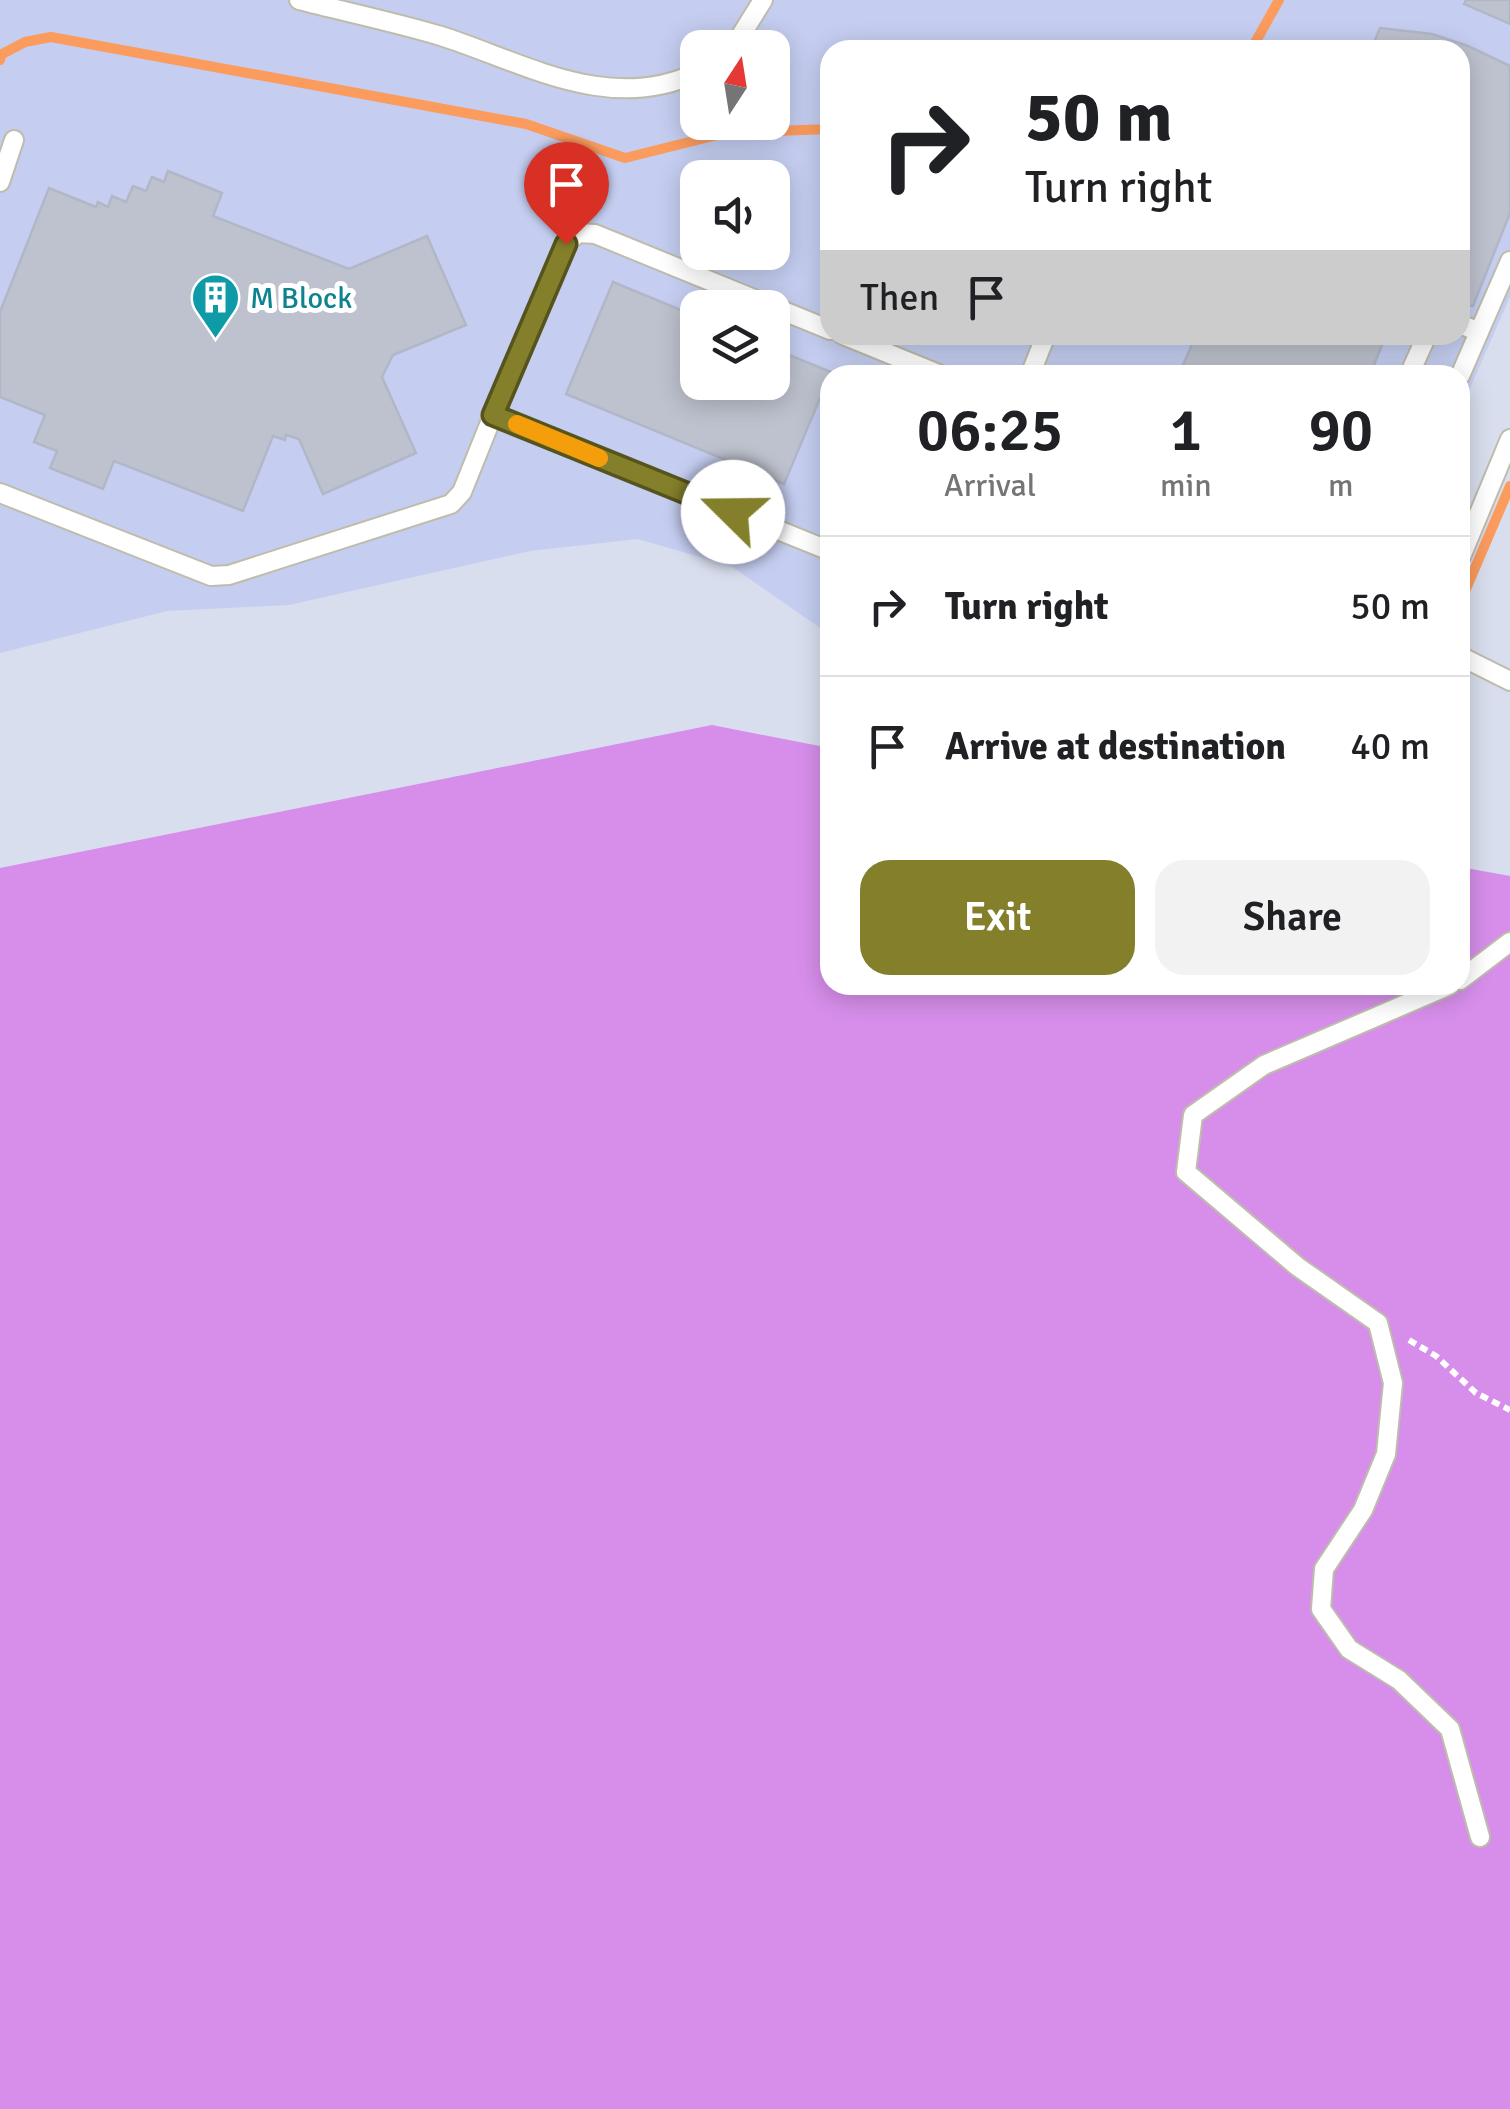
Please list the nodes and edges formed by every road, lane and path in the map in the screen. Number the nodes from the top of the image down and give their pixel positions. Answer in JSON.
{"nodes":[{"id":1,"x":300,"y":0,"type":"edge"},
{"id":2,"x":763,"y":0,"type":"edge"},
{"id":3,"x":744,"y":30,"type":"edge"},
{"id":4,"x":680,"y":79,"type":"edge"},
{"id":5,"x":14,"y":140,"type":"dead end"},
{"id":6,"x":0,"y":182,"type":"edge"},
{"id":7,"x":1510,"y":261,"type":"edge"},
{"id":8,"x":820,"y":326,"type":"edge"},
{"id":9,"x":1470,"y":328,"type":"edge"},
{"id":10,"x":1479,"y":332,"type":"junction"},
{"id":11,"x":868,"y":345,"type":"edge"},
{"id":12,"x":916,"y":365,"type":"edge"},
{"id":13,"x":1465,"y":365,"type":"edge"},
{"id":14,"x":493,"y":415,"type":"junction"},
{"id":15,"x":1510,"y":439,"type":"edge"},
{"id":16,"x":0,"y":493,"type":"edge"},
{"id":17,"x":1470,"y":535,"type":"edge"},
{"id":18,"x":820,"y":547,"type":"edge"},
{"id":19,"x":1470,"y":661,"type":"edge"},
{"id":20,"x":1510,"y":681,"type":"edge"},
{"id":21,"x":1510,"y":942,"type":"edge"},
{"id":22,"x":1470,"y":972,"type":"edge"},
{"id":23,"x":1427,"y":995,"type":"edge"},
{"id":24,"x":1378,"y":1324,"type":"junction"},
{"id":25,"x":1510,"y":1410,"type":"edge"},
{"id":26,"x":1480,"y":1837,"type":"dead end"}],
"edges":[{"from":1,"to":4,"type":"lane"},
{"from":2,"to":3,"type":"lane"},
{"from":5,"to":6,"type":"lane"},
{"from":7,"to":10,"type":"lane"},
{"from":8,"to":14,"type":"lane"},
{"from":9,"to":10,"type":"lane"},
{"from":10,"to":13,"type":"lane"},
{"from":11,"to":12,"type":"lane"},
{"from":14,"to":16,"type":"lane"},
{"from":14,"to":18,"type":"lane"},
{"from":15,"to":17,"type":"lane"},
{"from":19,"to":20,"type":"lane"},
{"from":21,"to":22,"type":"lane"},
{"from":23,"to":24,"type":"lane"},
{"from":24,"to":25,"type":"path"},
{"from":24,"to":26,"type":"lane"}]}
